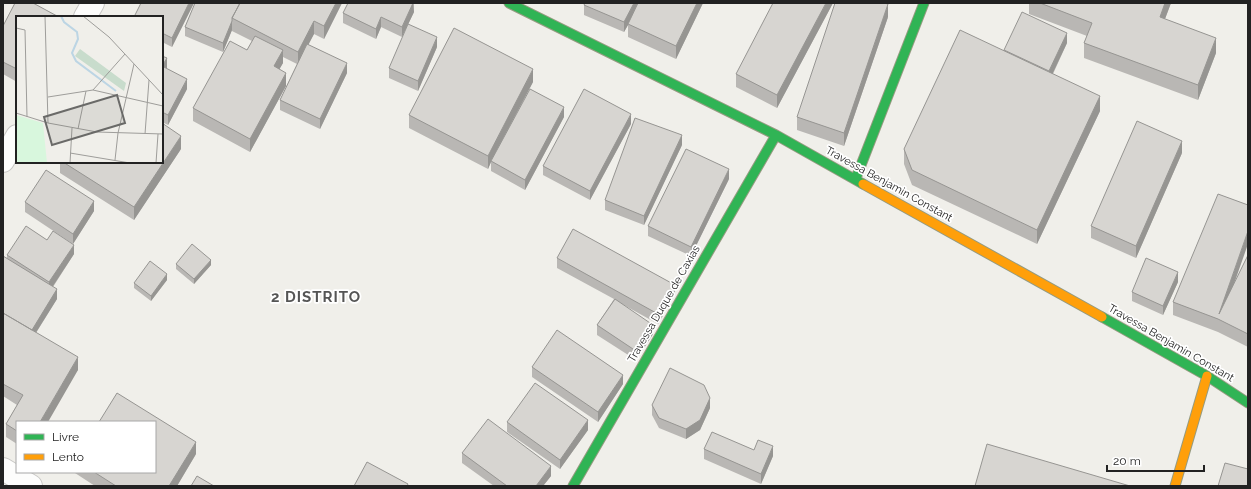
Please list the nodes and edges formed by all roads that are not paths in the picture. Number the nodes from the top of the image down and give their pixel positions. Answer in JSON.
{"nodes":[{"id":1,"x":93,"y":3,"type":"edge"},
{"id":2,"x":509,"y":3,"type":"edge"},
{"id":3,"x":924,"y":3,"type":"edge"},
{"id":4,"x":86,"y":16,"type":"edge"},
{"id":5,"x":776,"y":135,"type":"junction"},
{"id":6,"x":16,"y":138,"type":"edge"},
{"id":7,"x":3,"y":161,"type":"edge"},
{"id":8,"x":856,"y":178,"type":"junction"},
{"id":9,"x":1207,"y":376,"type":"junction"},
{"id":10,"x":1248,"y":403,"type":"edge"},
{"id":11,"x":3,"y":469,"type":"edge"},
{"id":12,"x":31,"y":486,"type":"edge"},
{"id":13,"x":574,"y":486,"type":"edge"},
{"id":14,"x":1175,"y":486,"type":"edge"}],
"edges":[{"from":1,"to":4,"type":"street"},
{"from":2,"to":5,"type":"main road","name":"Travessa Benjamin Constant"},
{"from":3,"to":8,"type":"main road"},
{"from":5,"to":8,"type":"main road","name":"Travessa Benjamin Constant"},
{"from":5,"to":13,"type":"main road","name":"Travessa Duque de Caxias"},
{"from":6,"to":7,"type":"street"},
{"from":8,"to":9,"type":"main road","name":"Travessa Benjamin Constant"},
{"from":9,"to":10,"type":"main road","name":"Travessa Benjamin Constant"},
{"from":9,"to":14,"type":"main road"},
{"from":11,"to":12,"type":"street"}]}
